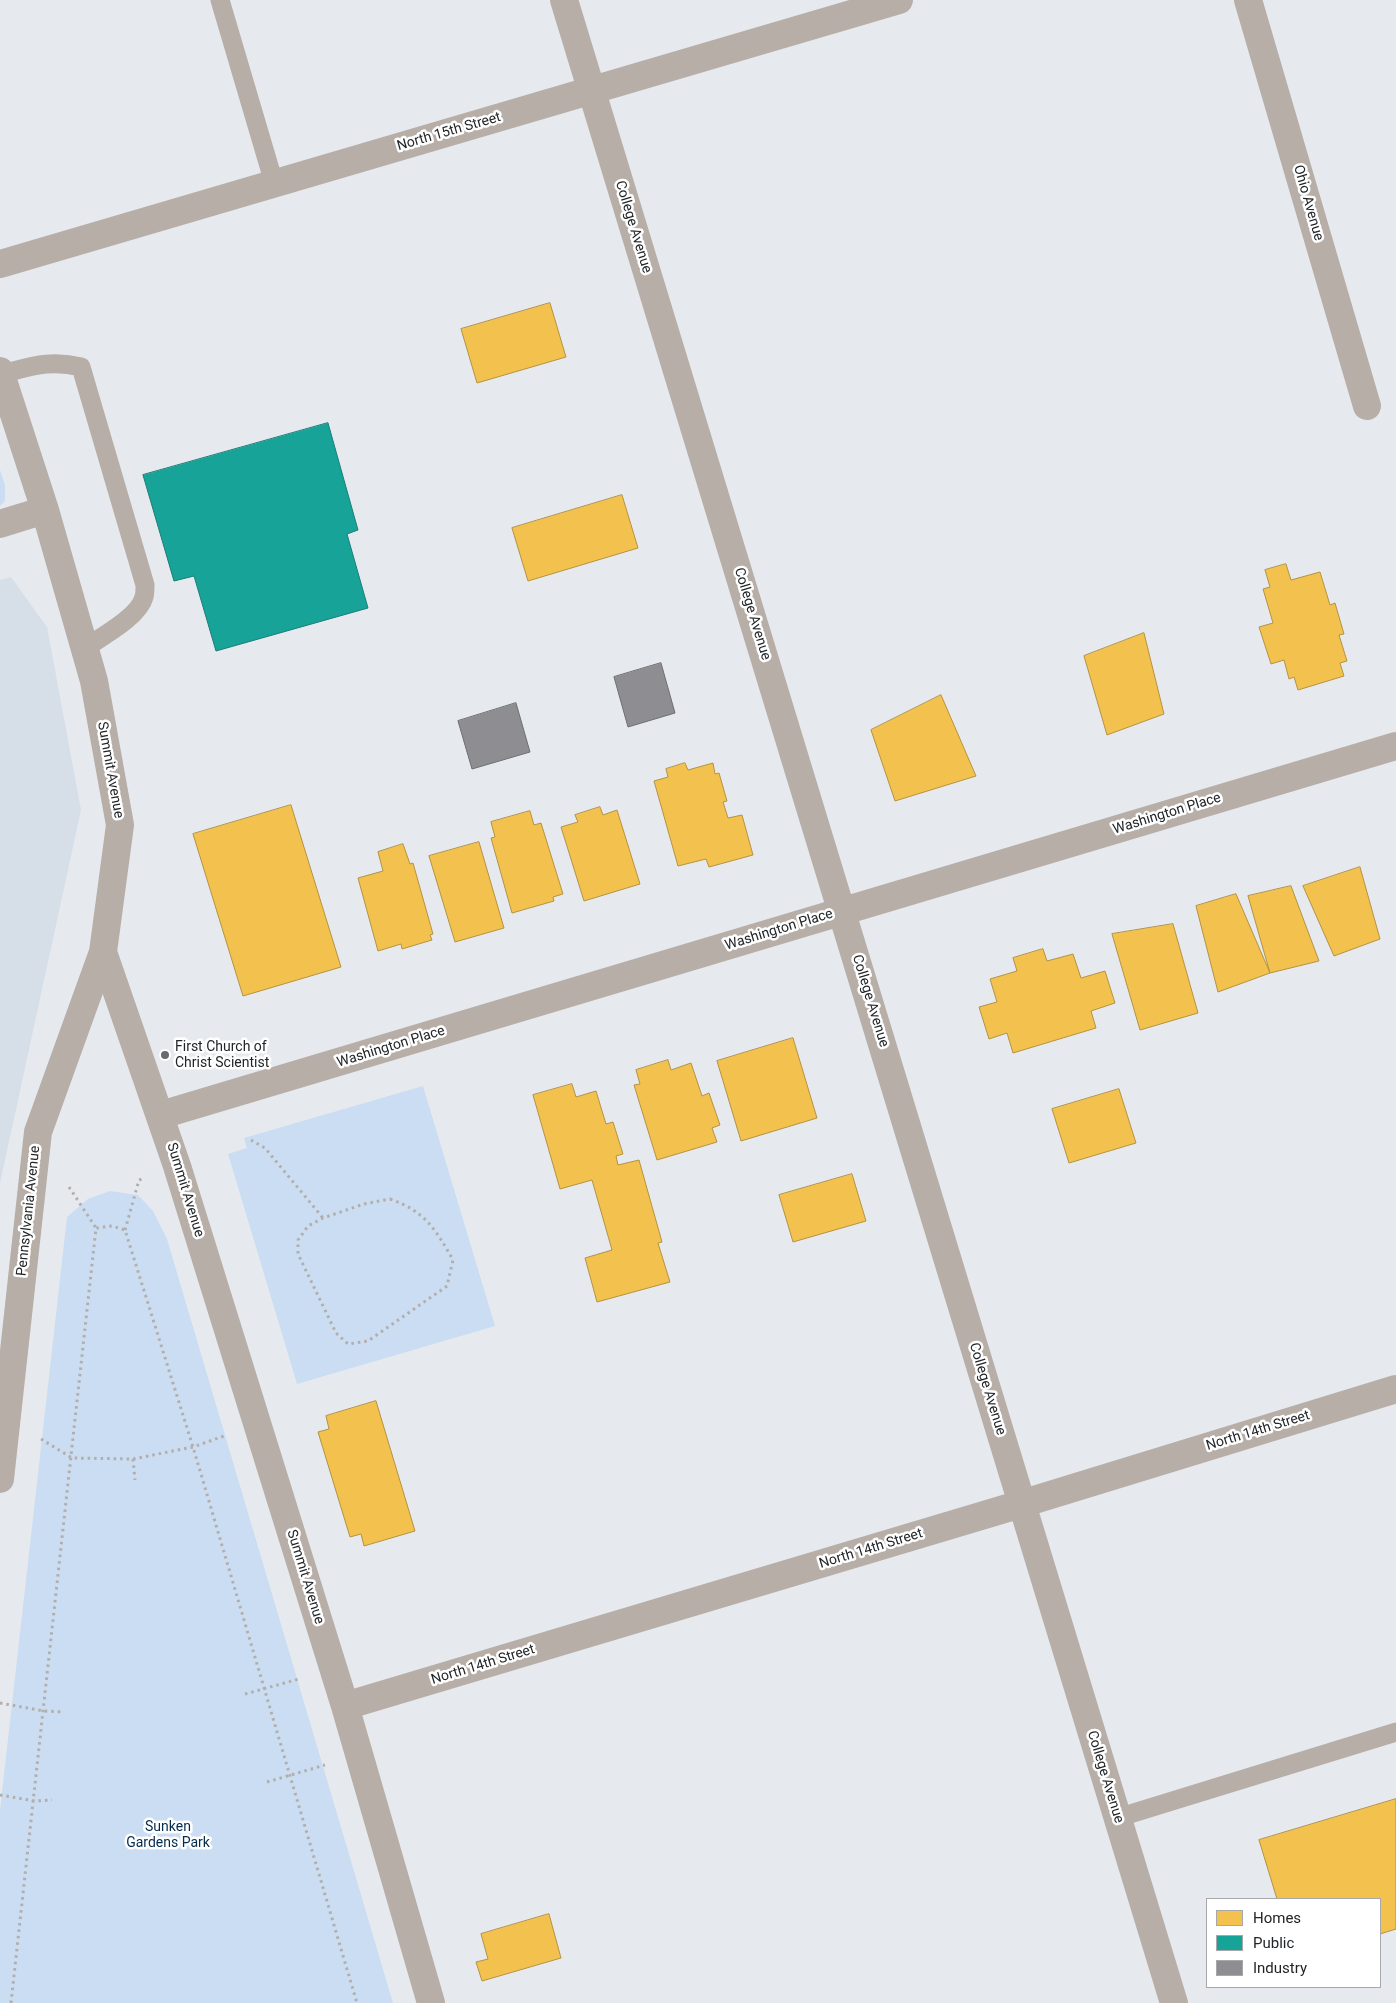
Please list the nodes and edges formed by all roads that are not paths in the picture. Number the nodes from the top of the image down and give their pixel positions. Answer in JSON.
{"nodes":[{"id":1,"x":220,"y":0,"type":"edge"},
{"id":2,"x":564,"y":0,"type":"edge"},
{"id":3,"x":899,"y":0,"type":"edge"},
{"id":4,"x":1248,"y":0,"type":"edge"},
{"id":5,"x":591,"y":90,"type":"junction"},
{"id":6,"x":274,"y":183,"type":"junction"},
{"id":7,"x":0,"y":264,"type":"edge"},
{"id":8,"x":0,"y":372,"type":"edge"},
{"id":9,"x":1367,"y":406,"type":"dead end"},
{"id":10,"x":45,"y":510,"type":"junction"},
{"id":11,"x":0,"y":524,"type":"edge"},
{"id":12,"x":85,"y":648,"type":"junction"},
{"id":13,"x":1396,"y":746,"type":"edge"},
{"id":14,"x":842,"y":911,"type":"junction"},
{"id":15,"x":103,"y":952,"type":"junction"},
{"id":16,"x":161,"y":1116,"type":"junction"},
{"id":17,"x":1396,"y":1389,"type":"edge"},
{"id":18,"x":2,"y":1436,"type":"edge"},
{"id":19,"x":0,"y":1479,"type":"edge"},
{"id":20,"x":1021,"y":1504,"type":"junction"},
{"id":21,"x":345,"y":1706,"type":"junction"},
{"id":22,"x":1396,"y":1732,"type":"edge"},
{"id":23,"x":1117,"y":1818,"type":"junction"},
{"id":24,"x":431,"y":2003,"type":"edge"},
{"id":25,"x":1174,"y":2003,"type":"edge"}],
"edges":[{"from":1,"to":6,"type":"lane"},
{"from":2,"to":5,"type":"street","name":"College Avenue"},
{"from":3,"to":5,"type":"street","name":"North 15th Street"},
{"from":4,"to":9,"type":"street","name":"Ohio Avenue"},
{"from":5,"to":6,"type":"street","name":"North 15th Street"},
{"from":5,"to":14,"type":"street","name":"College Avenue"},
{"from":6,"to":7,"type":"street","name":"North 15th Street"},
{"from":8,"to":10,"type":"street","name":"Summit Avenue"},
{"from":8,"to":12,"type":"lane"},
{"from":10,"to":11,"type":"street"},
{"from":10,"to":12,"type":"street","name":"Summit Avenue"},
{"from":12,"to":15,"type":"street","name":"Summit Avenue"},
{"from":13,"to":14,"type":"street","name":"Washington Place"},
{"from":14,"to":16,"type":"street","name":"Washington Place"},
{"from":14,"to":20,"type":"street","name":"College Avenue"},
{"from":15,"to":16,"type":"street","name":"Summit Avenue"},
{"from":15,"to":18,"type":"street","name":"Pennsylvania Avenue"},
{"from":16,"to":21,"type":"street","name":"Summit Avenue"},
{"from":17,"to":20,"type":"street","name":"North 14th Street"},
{"from":18,"to":19,"type":"street","name":"Pennsylvania Avenue"},
{"from":20,"to":21,"type":"street","name":"North 14th Street"},
{"from":20,"to":23,"type":"street","name":"College Avenue"},
{"from":21,"to":24,"type":"street","name":"Summit Avenue"},
{"from":22,"to":23,"type":"lane"},
{"from":23,"to":25,"type":"street","name":"College Avenue"}]}
